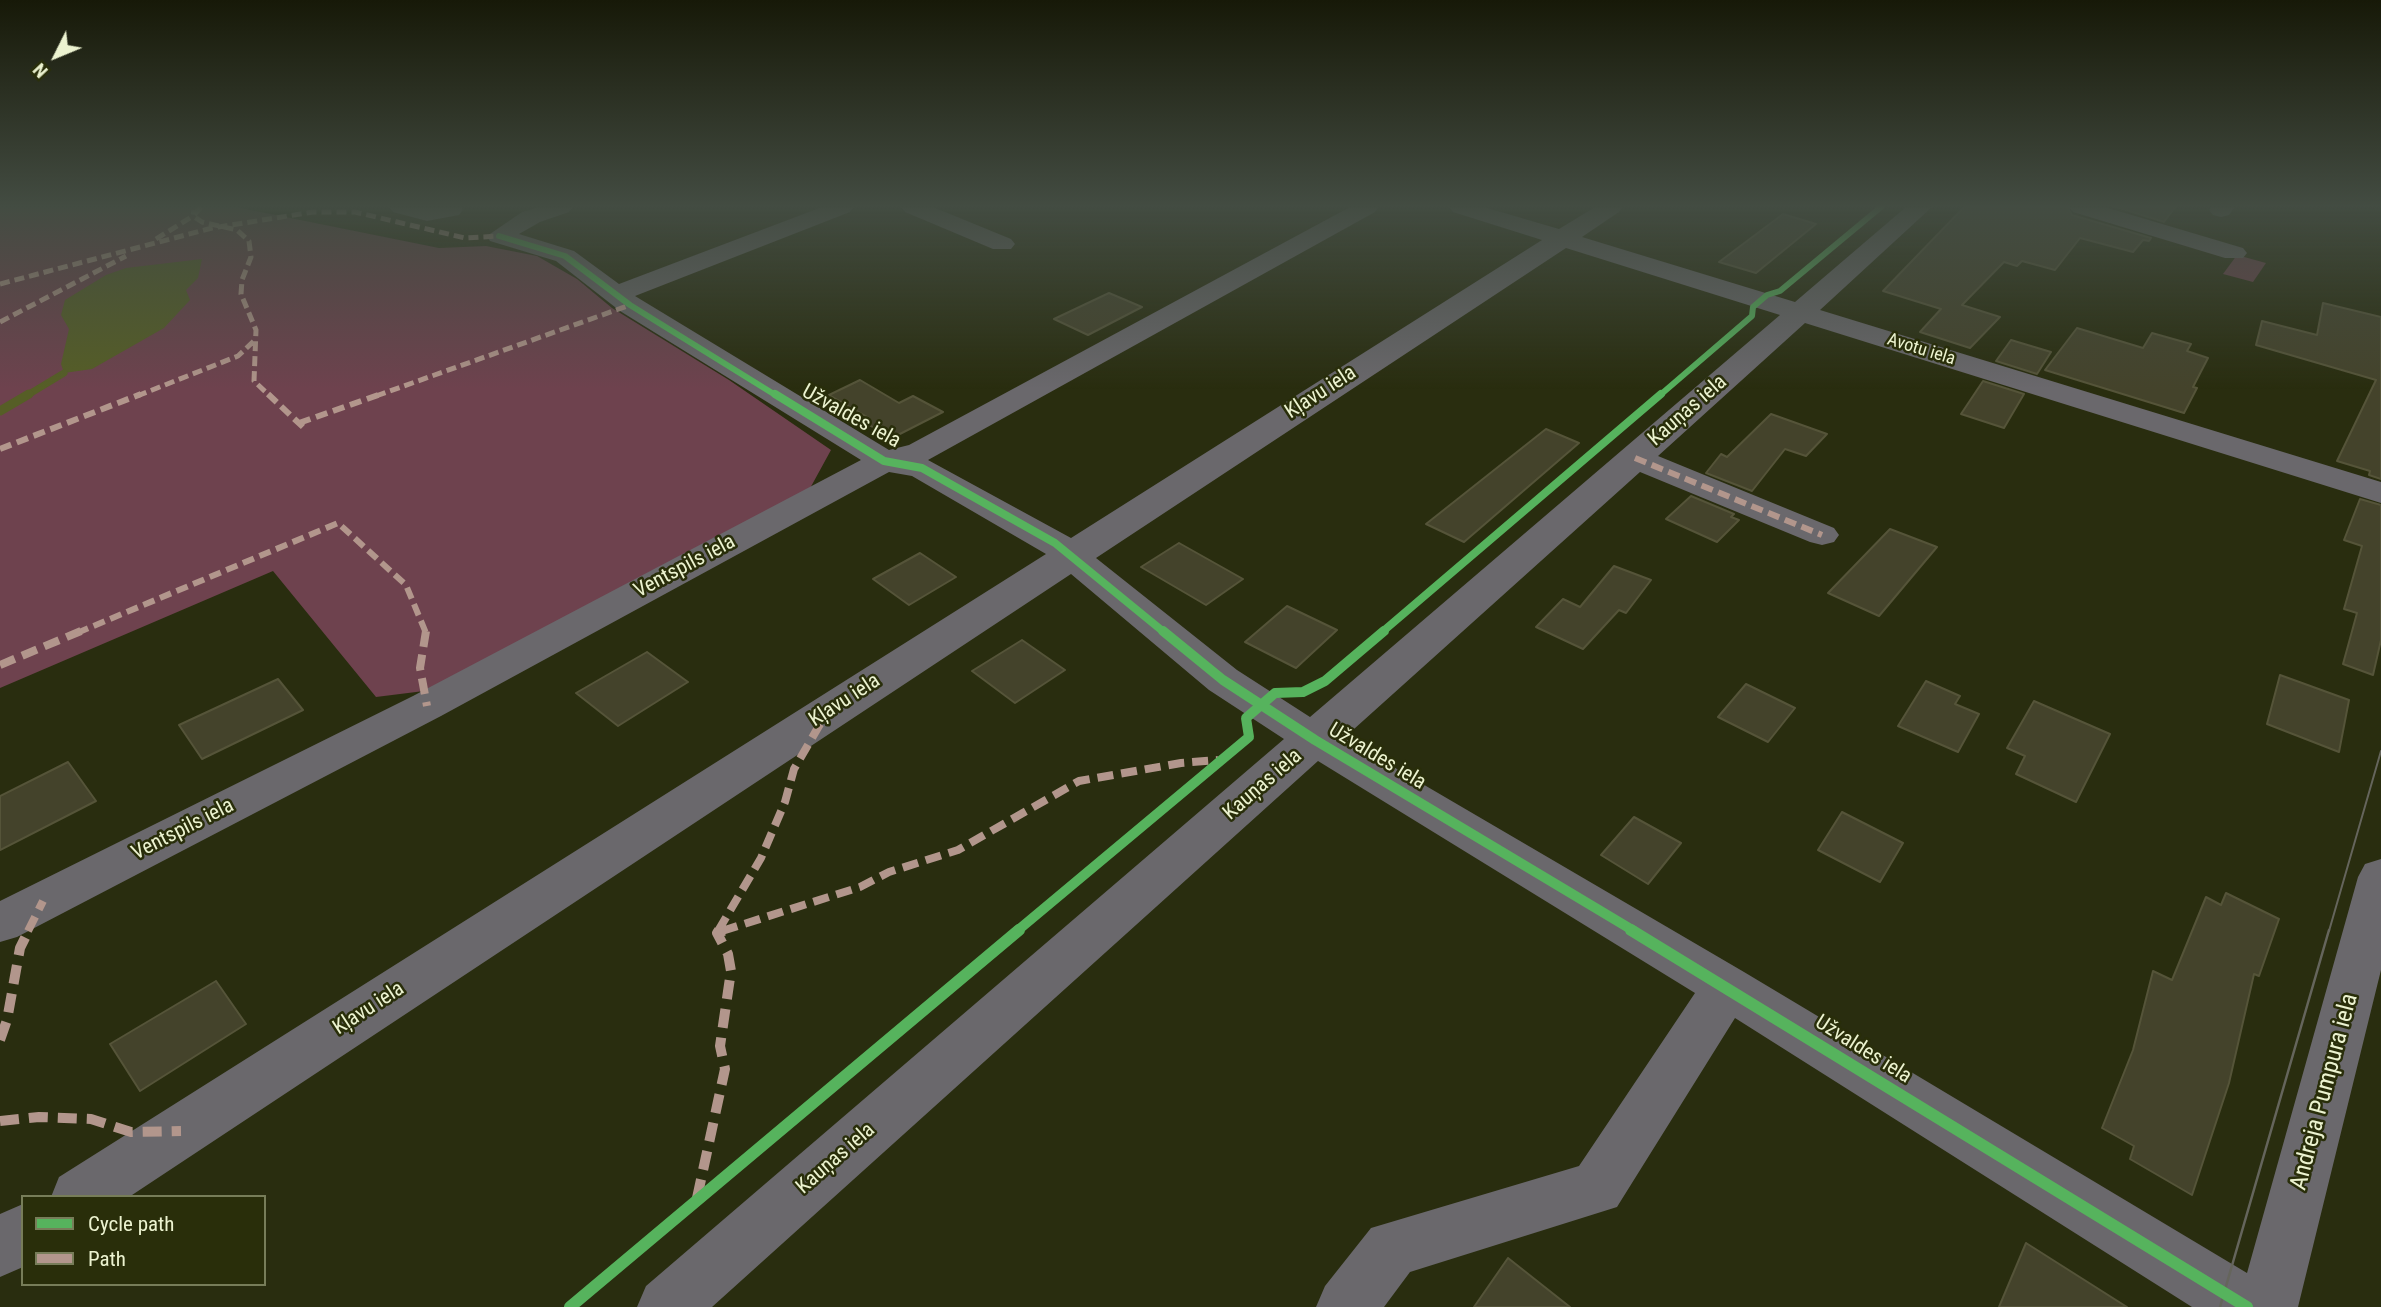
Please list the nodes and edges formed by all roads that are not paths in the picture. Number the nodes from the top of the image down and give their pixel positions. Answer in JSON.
{"nodes":[{"id":1,"x":582,"y":268,"type":"edge"},
{"id":2,"x":681,"y":268,"type":"edge"},
{"id":3,"x":1254,"y":268,"type":"edge"},
{"id":4,"x":1515,"y":268,"type":"edge"},
{"id":5,"x":1654,"y":268,"type":"edge"},
{"id":6,"x":1850,"y":268,"type":"edge"},
{"id":7,"x":616,"y":293,"type":"junction"},
{"id":8,"x":1799,"y":313,"type":"junction"},
{"id":9,"x":1635,"y":458,"type":"junction"},
{"id":10,"x":884,"y":461,"type":"junction"},
{"id":11,"x":2381,"y":494,"type":"edge"},
{"id":12,"x":1822,"y":535,"type":"dead end"},
{"id":13,"x":1068,"y":557,"type":"junction"},
{"id":14,"x":1315,"y":740,"type":"junction"},
{"id":15,"x":2381,"y":877,"type":"edge"},
{"id":16,"x":0,"y":923,"type":"edge"},
{"id":17,"x":1727,"y":987,"type":"junction"},
{"id":18,"x":82,"y":1195,"type":"edge"},
{"id":19,"x":21,"y":1234,"type":"edge"},
{"id":20,"x":0,"y":1248,"type":"edge"},
{"id":21,"x":667,"y":1307,"type":"edge"},
{"id":22,"x":1346,"y":1307,"type":"edge"},
{"id":23,"x":2247,"y":1307,"type":"edge"},
{"id":24,"x":2268,"y":1307,"type":"edge"}],
"edges":[{"from":1,"to":7,"type":"street","name":"Užvaldes iela"},
{"from":2,"to":7,"type":"street"},
{"from":3,"to":10,"type":"street","name":"Ventspils iela"},
{"from":4,"to":13,"type":"street","name":"Kļavu iela"},
{"from":5,"to":8,"type":"street","name":"Avotu iela"},
{"from":6,"to":8,"type":"street","name":"Kauņas iela"},
{"from":7,"to":10,"type":"street","name":"Užvaldes iela"},
{"from":8,"to":9,"type":"street","name":"Kauņas iela"},
{"from":8,"to":11,"type":"street","name":"Avotu iela"},
{"from":9,"to":12,"type":"street"},
{"from":9,"to":14,"type":"street","name":"Kauņas iela"},
{"from":10,"to":13,"type":"street","name":"Užvaldes iela"},
{"from":10,"to":16,"type":"street","name":"Ventspils iela"},
{"from":13,"to":14,"type":"street","name":"Užvaldes iela"},
{"from":13,"to":18,"type":"street","name":"Kļavu iela"},
{"from":14,"to":17,"type":"street","name":"Užvaldes iela"},
{"from":14,"to":21,"type":"street","name":"Kauņas iela"},
{"from":15,"to":24,"type":"street","name":"Andreja Pumpura iela"},
{"from":17,"to":22,"type":"street"},
{"from":17,"to":23,"type":"street","name":"Užvaldes iela"},
{"from":19,"to":20,"type":"street"}]}
